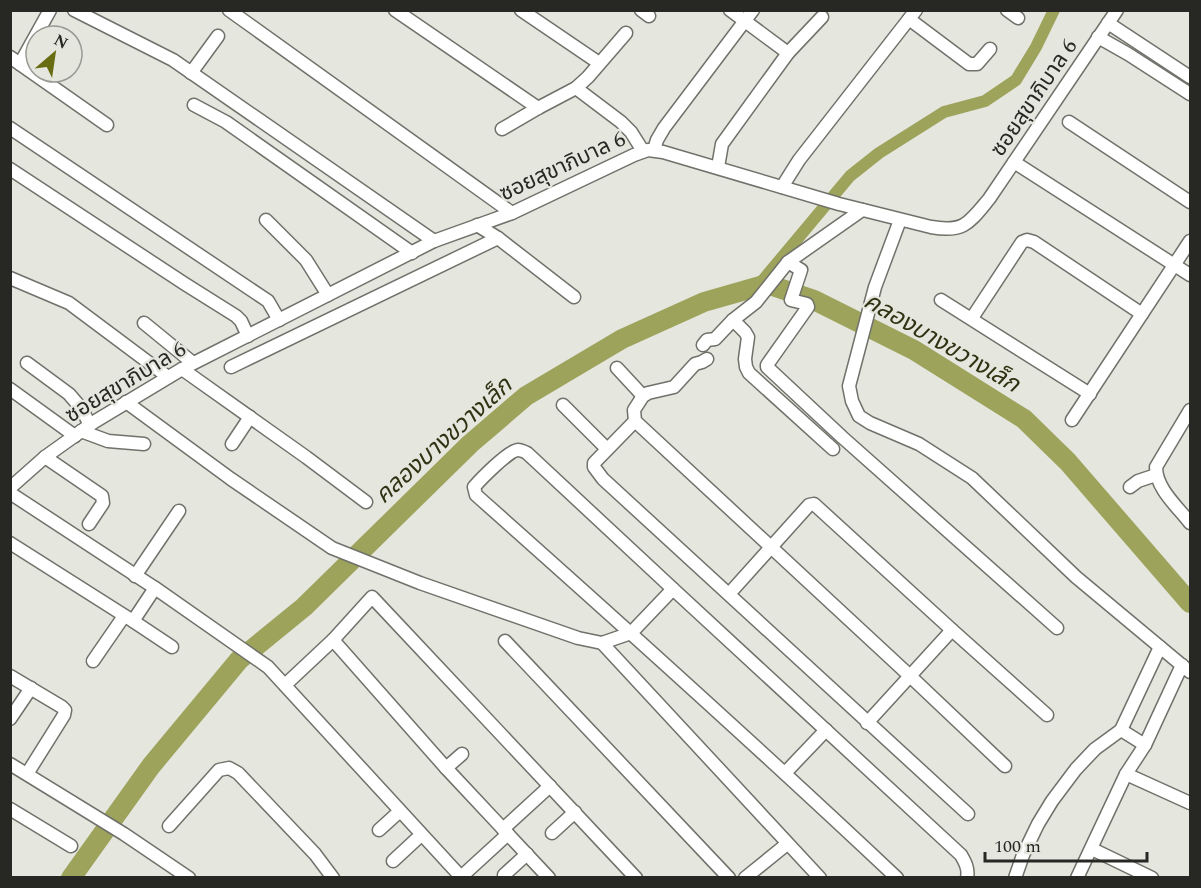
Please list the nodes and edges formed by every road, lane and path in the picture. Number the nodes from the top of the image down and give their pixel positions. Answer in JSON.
{"nodes":[{"id":1,"x":51,"y":10,"type":"edge"},
{"id":2,"x":75,"y":10,"type":"edge"},
{"id":3,"x":229,"y":10,"type":"edge"},
{"id":4,"x":395,"y":10,"type":"edge"},
{"id":5,"x":521,"y":10,"type":"edge"},
{"id":6,"x":730,"y":10,"type":"edge"},
{"id":7,"x":1007,"y":10,"type":"edge"},
{"id":8,"x":1117,"y":10,"type":"edge"},
{"id":9,"x":912,"y":15,"type":"edge"},
{"id":10,"x":749,"y":16,"type":"edge"},
{"id":11,"x":822,"y":17,"type":"dead end"},
{"id":12,"x":1018,"y":18,"type":"dead end"},
{"id":13,"x":1108,"y":23,"type":"junction"},
{"id":14,"x":626,"y":33,"type":"dead end"},
{"id":15,"x":218,"y":36,"type":"dead end"},
{"id":16,"x":1098,"y":37,"type":"junction"},
{"id":17,"x":1136,"y":41,"type":"junction"},
{"id":18,"x":990,"y":49,"type":"dead end"},
{"id":19,"x":788,"y":53,"type":"junction"},
{"id":20,"x":1128,"y":54,"type":"junction"},
{"id":21,"x":15,"y":61,"type":"edge"},
{"id":22,"x":599,"y":63,"type":"junction"},
{"id":23,"x":191,"y":73,"type":"junction"},
{"id":24,"x":1191,"y":77,"type":"edge"},
{"id":25,"x":576,"y":88,"type":"junction"},
{"id":26,"x":1191,"y":94,"type":"edge"},
{"id":27,"x":194,"y":105,"type":"dead end"},
{"id":28,"x":538,"y":108,"type":"junction"},
{"id":29,"x":1069,"y":122,"type":"dead end"},
{"id":30,"x":106,"y":125,"type":"dead end"},
{"id":31,"x":10,"y":128,"type":"edge"},
{"id":32,"x":502,"y":129,"type":"dead end"},
{"id":33,"x":648,"y":151,"type":"junction"},
{"id":34,"x":1014,"y":162,"type":"junction"},
{"id":35,"x":718,"y":167,"type":"junction"},
{"id":36,"x":10,"y":169,"type":"edge"},
{"id":37,"x":782,"y":187,"type":"junction"},
{"id":38,"x":1191,"y":202,"type":"edge"},
{"id":39,"x":858,"y":209,"type":"junction"},
{"id":40,"x":512,"y":213,"type":"junction"},
{"id":41,"x":900,"y":219,"type":"junction"},
{"id":42,"x":266,"y":220,"type":"dead end"},
{"id":43,"x":477,"y":225,"type":"junction"},
{"id":44,"x":498,"y":238,"type":"junction"},
{"id":45,"x":434,"y":241,"type":"junction"},
{"id":46,"x":1191,"y":241,"type":"edge"},
{"id":47,"x":412,"y":253,"type":"junction"},
{"id":48,"x":788,"y":262,"type":"junction"},
{"id":49,"x":1175,"y":265,"type":"junction"},
{"id":50,"x":1191,"y":275,"type":"edge"},
{"id":51,"x":10,"y":278,"type":"edge"},
{"id":52,"x":328,"y":296,"type":"junction"},
{"id":53,"x":574,"y":297,"type":"dead end"},
{"id":54,"x":941,"y":300,"type":"dead end"},
{"id":55,"x":1142,"y":314,"type":"junction"},
{"id":56,"x":972,"y":318,"type":"junction"},
{"id":57,"x":279,"y":320,"type":"junction"},
{"id":58,"x":733,"y":320,"type":"junction"},
{"id":59,"x":144,"y":322,"type":"dead end"},
{"id":60,"x":248,"y":336,"type":"junction"},
{"id":61,"x":27,"y":363,"type":"dead end"},
{"id":62,"x":193,"y":363,"type":"junction"},
{"id":63,"x":231,"y":367,"type":"dead end"},
{"id":64,"x":617,"y":368,"type":"dead end"},
{"id":65,"x":182,"y":369,"type":"junction"},
{"id":66,"x":168,"y":377,"type":"junction"},
{"id":67,"x":10,"y":389,"type":"edge"},
{"id":68,"x":1090,"y":394,"type":"junction"},
{"id":69,"x":643,"y":396,"type":"junction"},
{"id":70,"x":126,"y":402,"type":"junction"},
{"id":71,"x":563,"y":405,"type":"dead end"},
{"id":72,"x":1191,"y":410,"type":"edge"},
{"id":73,"x":250,"y":417,"type":"junction"},
{"id":74,"x":1072,"y":420,"type":"dead end"},
{"id":75,"x":635,"y":421,"type":"junction"},
{"id":76,"x":82,"y":430,"type":"junction"},
{"id":77,"x":144,"y":444,"type":"dead end"},
{"id":78,"x":232,"y":444,"type":"dead end"},
{"id":79,"x":607,"y":449,"type":"junction"},
{"id":80,"x":833,"y":449,"type":"dead end"},
{"id":81,"x":45,"y":458,"type":"junction"},
{"id":82,"x":1156,"y":475,"type":"junction"},
{"id":83,"x":1130,"y":487,"type":"dead end"},
{"id":84,"x":10,"y":488,"type":"edge"},
{"id":85,"x":10,"y":493,"type":"edge"},
{"id":86,"x":366,"y":502,"type":"dead end"},
{"id":87,"x":179,"y":511,"type":"dead end"},
{"id":88,"x":1189,"y":519,"type":"edge"},
{"id":89,"x":89,"y":524,"type":"dead end"},
{"id":90,"x":10,"y":543,"type":"edge"},
{"id":91,"x":771,"y":548,"type":"junction"},
{"id":92,"x":135,"y":576,"type":"junction"},
{"id":93,"x":155,"y":588,"type":"junction"},
{"id":94,"x":673,"y":589,"type":"junction"},
{"id":95,"x":729,"y":594,"type":"junction"},
{"id":96,"x":128,"y":618,"type":"junction"},
{"id":97,"x":1057,"y":628,"type":"dead end"},
{"id":98,"x":951,"y":630,"type":"junction"},
{"id":99,"x":631,"y":633,"type":"junction"},
{"id":100,"x":333,"y":640,"type":"junction"},
{"id":101,"x":505,"y":641,"type":"dead end"},
{"id":102,"x":602,"y":643,"type":"junction"},
{"id":103,"x":172,"y":647,"type":"dead end"},
{"id":104,"x":1160,"y":647,"type":"junction"},
{"id":105,"x":93,"y":661,"type":"dead end"},
{"id":106,"x":1188,"y":667,"type":"edge"},
{"id":107,"x":10,"y":676,"type":"edge"},
{"id":108,"x":910,"y":676,"type":"junction"},
{"id":109,"x":285,"y":685,"type":"junction"},
{"id":110,"x":31,"y":688,"type":"junction"},
{"id":111,"x":1047,"y":715,"type":"dead end"},
{"id":112,"x":10,"y":719,"type":"edge"},
{"id":113,"x":867,"y":723,"type":"junction"},
{"id":114,"x":826,"y":730,"type":"junction"},
{"id":115,"x":1121,"y":730,"type":"junction"},
{"id":116,"x":1145,"y":745,"type":"junction"},
{"id":117,"x":462,"y":754,"type":"dead end"},
{"id":118,"x":10,"y":764,"type":"edge"},
{"id":119,"x":1005,"y":766,"type":"dead end"},
{"id":120,"x":446,"y":768,"type":"junction"},
{"id":121,"x":785,"y":773,"type":"junction"},
{"id":122,"x":27,"y":774,"type":"junction"},
{"id":123,"x":1126,"y":774,"type":"junction"},
{"id":124,"x":550,"y":786,"type":"junction"},
{"id":125,"x":1191,"y":803,"type":"edge"},
{"id":126,"x":10,"y":808,"type":"edge"},
{"id":127,"x":400,"y":811,"type":"junction"},
{"id":128,"x":575,"y":812,"type":"junction"},
{"id":129,"x":968,"y":814,"type":"dead end"},
{"id":130,"x":169,"y":826,"type":"dead end"},
{"id":131,"x":379,"y":830,"type":"dead end"},
{"id":132,"x":505,"y":832,"type":"junction"},
{"id":133,"x":552,"y":833,"type":"dead end"},
{"id":134,"x":421,"y":835,"type":"junction"},
{"id":135,"x":787,"y":844,"type":"junction"},
{"id":136,"x":71,"y":846,"type":"dead end"},
{"id":137,"x":1092,"y":849,"type":"junction"},
{"id":138,"x":527,"y":854,"type":"junction"},
{"id":139,"x":393,"y":861,"type":"dead end"},
{"id":140,"x":504,"y":875,"type":"dead end"},
{"id":141,"x":332,"y":877,"type":"edge"},
{"id":142,"x":461,"y":877,"type":"edge"},
{"id":143,"x":189,"y":878,"type":"edge"},
{"id":144,"x":549,"y":878,"type":"edge"},
{"id":145,"x":636,"y":878,"type":"edge"},
{"id":146,"x":729,"y":878,"type":"edge"},
{"id":147,"x":745,"y":878,"type":"edge"},
{"id":148,"x":820,"y":878,"type":"edge"},
{"id":149,"x":897,"y":878,"type":"edge"},
{"id":150,"x":966,"y":878,"type":"edge"},
{"id":151,"x":1015,"y":878,"type":"edge"},
{"id":152,"x":1077,"y":878,"type":"edge"},
{"id":153,"x":1152,"y":878,"type":"edge"}],
"edges":[{"from":1,"to":21,"type":"street"},
{"from":2,"to":23,"type":"street"},
{"from":3,"to":40,"type":"street"},
{"from":4,"to":28,"type":"street"},
{"from":5,"to":22,"type":"street"},
{"from":6,"to":10,"type":"street"},
{"from":7,"to":12,"type":"street"},
{"from":8,"to":13,"type":"street","name":"ซอยสุขาภิบาล 6"},
{"from":9,"to":18,"type":"street"},
{"from":9,"to":37,"type":"street"},
{"from":10,"to":19,"type":"street"},
{"from":10,"to":33,"type":"street"},
{"from":11,"to":19,"type":"street"},
{"from":13,"to":16,"type":"street","name":"ซอยสุขาภิบาล 6"},
{"from":13,"to":17,"type":"street"},
{"from":14,"to":22,"type":"street"},
{"from":15,"to":23,"type":"street"},
{"from":16,"to":20,"type":"street"},
{"from":16,"to":34,"type":"street","name":"ซอยสุขาภิบาล 6"},
{"from":17,"to":20,"type":"street"},
{"from":17,"to":24,"type":"street"},
{"from":19,"to":35,"type":"street"},
{"from":20,"to":26,"type":"street"},
{"from":21,"to":30,"type":"street"},
{"from":22,"to":25,"type":"street"},
{"from":23,"to":45,"type":"street"},
{"from":25,"to":28,"type":"street"},
{"from":25,"to":33,"type":"street"},
{"from":27,"to":47,"type":"street"},
{"from":28,"to":32,"type":"street"},
{"from":29,"to":38,"type":"street"},
{"from":31,"to":57,"type":"street"},
{"from":33,"to":35,"type":"street","name":"ซอยสุขาภิบาล 6"},
{"from":33,"to":40,"type":"street","name":"ซอยสุขาภิบาล 6"},
{"from":34,"to":41,"type":"street","name":"ซอยสุขาภิบาล 6"},
{"from":34,"to":49,"type":"street"},
{"from":35,"to":37,"type":"street","name":"ซอยสุขาภิบาล 6"},
{"from":36,"to":60,"type":"street"},
{"from":37,"to":39,"type":"street","name":"ซอยสุขาภิบาล 6"},
{"from":39,"to":41,"type":"street","name":"ซอยสุขาภิบาล 6"},
{"from":39,"to":48,"type":"street"},
{"from":40,"to":43,"type":"street","name":"ซอยสุขาภิบาล 6"},
{"from":41,"to":104,"type":"street"},
{"from":42,"to":52,"type":"street"},
{"from":43,"to":44,"type":"street"},
{"from":43,"to":45,"type":"street","name":"ซอยสุขาภิบาล 6"},
{"from":44,"to":53,"type":"street"},
{"from":44,"to":63,"type":"street"},
{"from":45,"to":47,"type":"street","name":"ซอยสุขาภิบาล 6"},
{"from":46,"to":49,"type":"street"},
{"from":47,"to":52,"type":"street","name":"ซอยสุขาภิบาล 6"},
{"from":48,"to":58,"type":"street"},
{"from":48,"to":97,"type":"street"},
{"from":49,"to":50,"type":"street"},
{"from":49,"to":55,"type":"street"},
{"from":51,"to":66,"type":"street"},
{"from":52,"to":57,"type":"street","name":"ซอยสุขาภิบาล 6"},
{"from":54,"to":56,"type":"street"},
{"from":55,"to":56,"type":"street"},
{"from":55,"to":68,"type":"street"},
{"from":56,"to":68,"type":"street"},
{"from":57,"to":60,"type":"street","name":"ซอยสุขาภิบาล 6"},
{"from":58,"to":69,"type":"street"},
{"from":58,"to":80,"type":"street"},
{"from":59,"to":62,"type":"street"},
{"from":60,"to":62,"type":"street","name":"ซอยสุขาภิบาล 6"},
{"from":61,"to":76,"type":"street"},
{"from":62,"to":65,"type":"street","name":"ซอยสุขาภิบาล 6"},
{"from":64,"to":69,"type":"street"},
{"from":65,"to":66,"type":"street","name":"ซอยสุขาภิบาล 6"},
{"from":65,"to":73,"type":"street"},
{"from":66,"to":70,"type":"street","name":"ซอยสุขาภิบาล 6"},
{"from":67,"to":76,"type":"street"},
{"from":68,"to":74,"type":"street"},
{"from":69,"to":75,"type":"street"},
{"from":70,"to":76,"type":"street","name":"ซอยสุขาภิบาล 6"},
{"from":70,"to":102,"type":"street"},
{"from":71,"to":79,"type":"street"},
{"from":72,"to":82,"type":"street"},
{"from":73,"to":78,"type":"street"},
{"from":73,"to":86,"type":"street"},
{"from":75,"to":79,"type":"street"},
{"from":75,"to":91,"type":"street"},
{"from":76,"to":77,"type":"street"},
{"from":76,"to":81,"type":"street","name":"ซอยสุขาภิบาล 6"},
{"from":79,"to":95,"type":"street"},
{"from":81,"to":84,"type":"street","name":"ซอยสุขาภิบาล 6"},
{"from":81,"to":89,"type":"street"},
{"from":82,"to":83,"type":"street"},
{"from":82,"to":88,"type":"street"},
{"from":85,"to":92,"type":"street"},
{"from":87,"to":92,"type":"street"},
{"from":90,"to":96,"type":"street"},
{"from":91,"to":95,"type":"street"},
{"from":91,"to":98,"type":"street"},
{"from":91,"to":108,"type":"street"},
{"from":92,"to":93,"type":"street"},
{"from":93,"to":96,"type":"street"},
{"from":93,"to":109,"type":"street"},
{"from":94,"to":99,"type":"street"},
{"from":94,"to":99,"type":"street"},
{"from":94,"to":114,"type":"street"},
{"from":95,"to":113,"type":"street"},
{"from":96,"to":103,"type":"street"},
{"from":96,"to":105,"type":"street"},
{"from":98,"to":108,"type":"street"},
{"from":98,"to":111,"type":"street"},
{"from":99,"to":102,"type":"street"},
{"from":99,"to":121,"type":"street"},
{"from":100,"to":109,"type":"street"},
{"from":100,"to":120,"type":"street"},
{"from":100,"to":124,"type":"street"},
{"from":101,"to":146,"type":"street"},
{"from":102,"to":135,"type":"street"},
{"from":104,"to":106,"type":"street"},
{"from":104,"to":115,"type":"street"},
{"from":106,"to":116,"type":"street"},
{"from":107,"to":110,"type":"street"},
{"from":108,"to":113,"type":"street"},
{"from":108,"to":119,"type":"street"},
{"from":109,"to":127,"type":"street"},
{"from":110,"to":112,"type":"street"},
{"from":110,"to":122,"type":"street"},
{"from":113,"to":129,"type":"street"},
{"from":114,"to":121,"type":"street"},
{"from":114,"to":150,"type":"street"},
{"from":115,"to":116,"type":"street"},
{"from":115,"to":151,"type":"street"},
{"from":116,"to":123,"type":"street"},
{"from":117,"to":120,"type":"street"},
{"from":118,"to":122,"type":"street"},
{"from":120,"to":132,"type":"street"},
{"from":121,"to":149,"type":"street"},
{"from":122,"to":143,"type":"street"},
{"from":123,"to":125,"type":"street"},
{"from":123,"to":137,"type":"street"},
{"from":124,"to":128,"type":"street"},
{"from":124,"to":132,"type":"street"},
{"from":126,"to":136,"type":"street"},
{"from":127,"to":131,"type":"street"},
{"from":127,"to":134,"type":"street"},
{"from":128,"to":133,"type":"street"},
{"from":128,"to":145,"type":"street"},
{"from":130,"to":141,"type":"street"},
{"from":132,"to":138,"type":"street"},
{"from":132,"to":142,"type":"street"},
{"from":134,"to":139,"type":"street"},
{"from":134,"to":142,"type":"street"},
{"from":135,"to":147,"type":"street"},
{"from":135,"to":148,"type":"street"},
{"from":137,"to":152,"type":"street"},
{"from":137,"to":153,"type":"street"},
{"from":138,"to":140,"type":"street"},
{"from":138,"to":144,"type":"street"}]}
